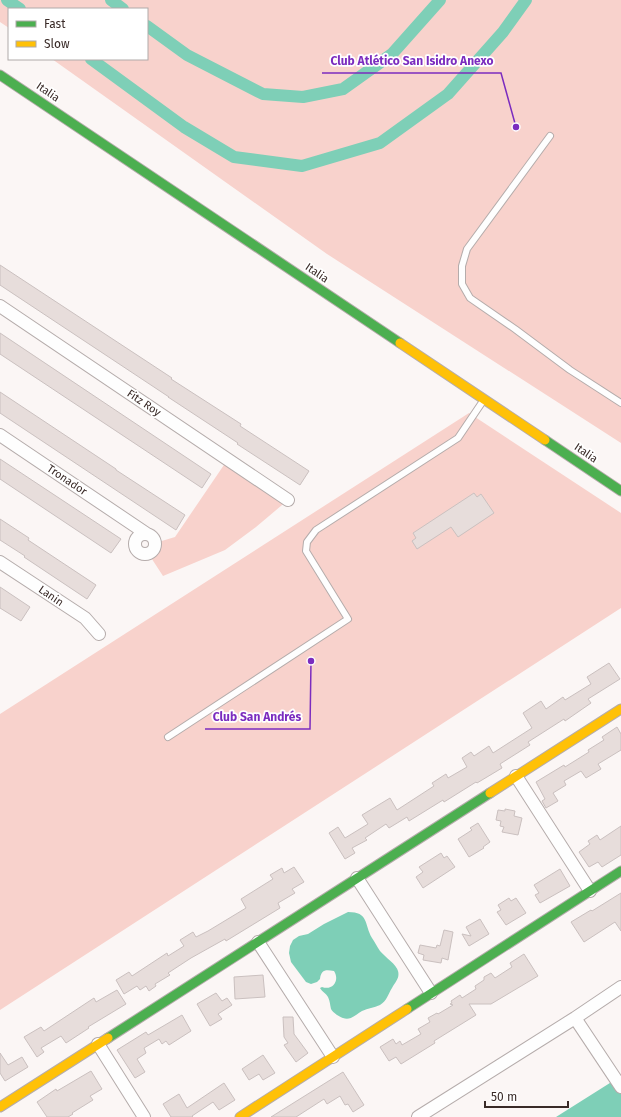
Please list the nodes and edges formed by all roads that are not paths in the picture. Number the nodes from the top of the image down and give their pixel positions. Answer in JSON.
{"nodes":[{"id":1,"x":0,"y":75,"type":"edge"},
{"id":2,"x":550,"y":136,"type":"dead end"},
{"id":3,"x":0,"y":306,"type":"edge"},
{"id":4,"x":484,"y":400,"type":"junction"},
{"id":5,"x":621,"y":403,"type":"edge"},
{"id":6,"x":0,"y":435,"type":"edge"},
{"id":7,"x":621,"y":491,"type":"edge"},
{"id":8,"x":288,"y":500,"type":"dead end"},
{"id":9,"x":135,"y":525,"type":"junction"},
{"id":10,"x":147,"y":534,"type":"junction"},
{"id":11,"x":136,"y":539,"type":"junction"},
{"id":12,"x":0,"y":562,"type":"edge"},
{"id":13,"x":99,"y":634,"type":"dead end"},
{"id":14,"x":621,"y":709,"type":"edge"},
{"id":15,"x":168,"y":737,"type":"dead end"},
{"id":16,"x":516,"y":776,"type":"junction"},
{"id":17,"x":621,"y":871,"type":"edge"},
{"id":18,"x":357,"y":878,"type":"junction"},
{"id":19,"x":590,"y":891,"type":"junction"},
{"id":20,"x":258,"y":942,"type":"junction"},
{"id":21,"x":621,"y":987,"type":"edge"},
{"id":22,"x":431,"y":993,"type":"junction"},
{"id":23,"x":575,"y":1018,"type":"junction"},
{"id":24,"x":98,"y":1044,"type":"junction"},
{"id":25,"x":333,"y":1057,"type":"junction"},
{"id":26,"x":621,"y":1087,"type":"edge"},
{"id":27,"x":0,"y":1107,"type":"edge"},
{"id":28,"x":144,"y":1117,"type":"edge"},
{"id":29,"x":240,"y":1117,"type":"edge"},
{"id":30,"x":418,"y":1117,"type":"edge"}],
"edges":[{"from":1,"to":4,"type":"street","name":"Italia"},
{"from":2,"to":5,"type":"lane"},
{"from":3,"to":8,"type":"street","name":"Fitz Roy"},
{"from":4,"to":7,"type":"street","name":"Italia"},
{"from":4,"to":15,"type":"lane"},
{"from":6,"to":9,"type":"street","name":"Tronador"},
{"from":9,"to":10,"type":"street","name":"Tronador"},
{"from":9,"to":11,"type":"street"},
{"from":10,"to":11,"type":"street"},
{"from":10,"to":11,"type":"street"},
{"from":12,"to":13,"type":"street","name":"Lanin"},
{"from":14,"to":16,"type":"street"},
{"from":16,"to":18,"type":"street"},
{"from":16,"to":19,"type":"street"},
{"from":17,"to":19,"type":"street"},
{"from":18,"to":20,"type":"street"},
{"from":18,"to":22,"type":"street"},
{"from":19,"to":22,"type":"street"},
{"from":20,"to":24,"type":"street"},
{"from":20,"to":25,"type":"street"},
{"from":21,"to":23,"type":"street"},
{"from":22,"to":25,"type":"street"},
{"from":23,"to":26,"type":"street"},
{"from":23,"to":30,"type":"street"},
{"from":24,"to":27,"type":"street"},
{"from":24,"to":28,"type":"street"},
{"from":25,"to":29,"type":"street"}]}
